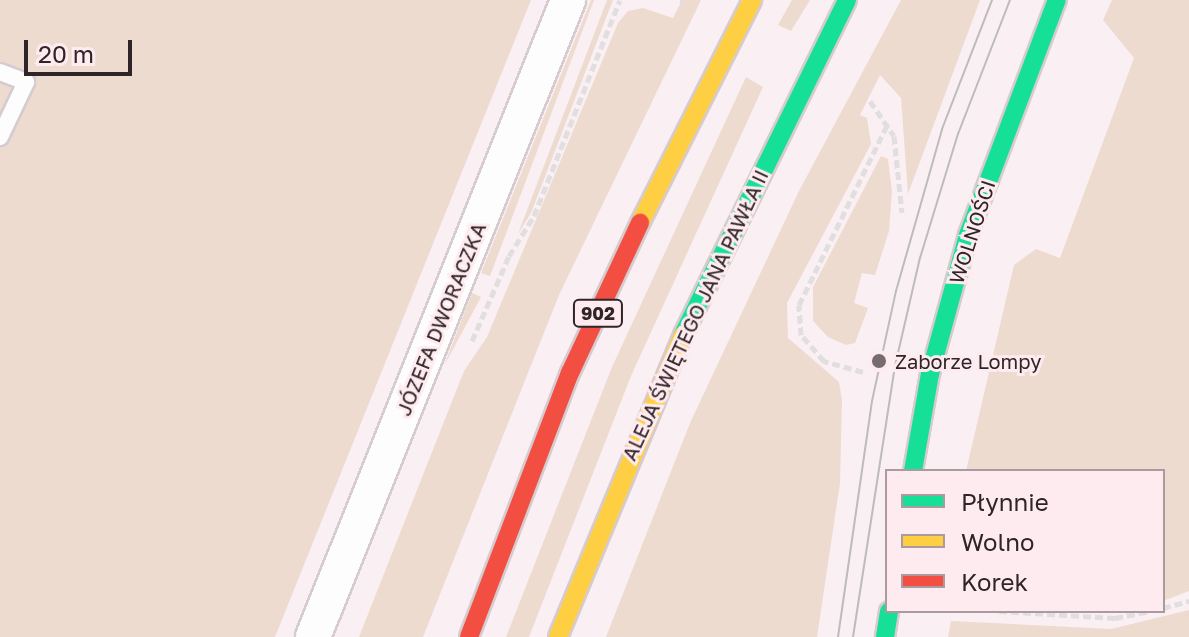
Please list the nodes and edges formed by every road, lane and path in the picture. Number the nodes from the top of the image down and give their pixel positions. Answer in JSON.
{"nodes":[{"id":1,"x":568,"y":0,"type":"edge"},
{"id":2,"x":620,"y":0,"type":"edge"},
{"id":3,"x":752,"y":0,"type":"edge"},
{"id":4,"x":847,"y":0,"type":"edge"},
{"id":5,"x":1057,"y":0,"type":"edge"},
{"id":6,"x":0,"y":72,"type":"edge"},
{"id":7,"x":870,"y":101,"type":"dead end"},
{"id":8,"x":888,"y":123,"type":"junction"},
{"id":9,"x":0,"y":137,"type":"edge"},
{"id":10,"x":902,"y":213,"type":"dead end"},
{"id":11,"x":509,"y":256,"type":"dead end"},
{"id":12,"x":863,"y":372,"type":"dead end"},
{"id":13,"x":913,"y":469,"type":"edge"},
{"id":14,"x":1189,"y":601,"type":"edge"},
{"id":15,"x":1165,"y":607,"type":"edge"},
{"id":16,"x":889,"y":613,"type":"edge"},
{"id":17,"x":1032,"y":613,"type":"edge"},
{"id":18,"x":1140,"y":613,"type":"edge"},
{"id":19,"x":313,"y":637,"type":"edge"},
{"id":20,"x":469,"y":637,"type":"edge"},
{"id":21,"x":558,"y":637,"type":"edge"},
{"id":22,"x":885,"y":637,"type":"edge"}],
"edges":[{"from":1,"to":19,"type":"street","name":"JÓZEFA DWORACZKA"},
{"from":2,"to":11,"type":"path"},
{"from":3,"to":20,"type":"main road","number":"902"},
{"from":4,"to":21,"type":"main road","name":"ALEJA ŚWIĘTEGO JANA PAWŁA II"},
{"from":5,"to":13,"type":"main road","name":"WOLNOŚCI"},
{"from":6,"to":9,"type":"lane"},
{"from":7,"to":8,"type":"path"},
{"from":8,"to":10,"type":"path"},
{"from":8,"to":12,"type":"path"},
{"from":14,"to":15,"type":"path"},
{"from":16,"to":22,"type":"main road"},
{"from":17,"to":18,"type":"path"}]}
